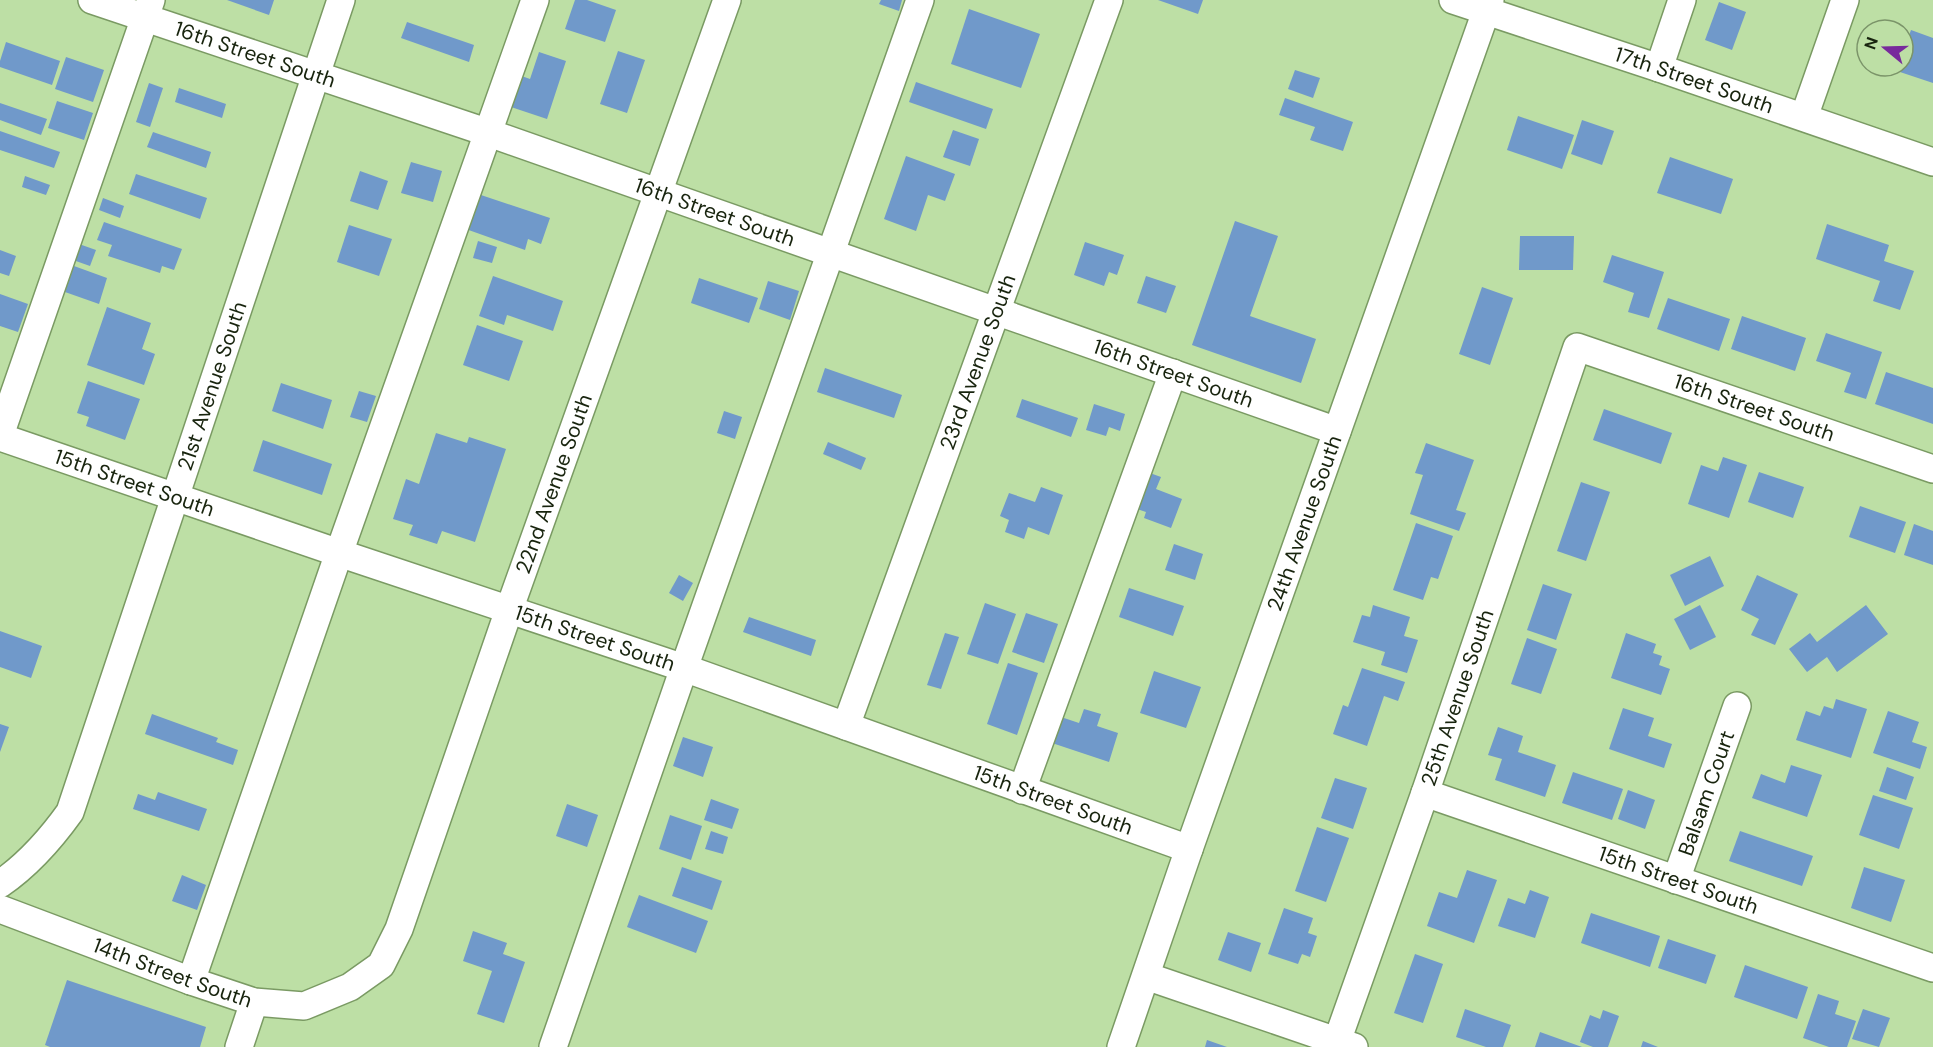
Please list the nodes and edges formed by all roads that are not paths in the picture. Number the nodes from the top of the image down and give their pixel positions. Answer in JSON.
{"nodes":[{"id":1,"x":92,"y":0,"type":"edge"},
{"id":2,"x":341,"y":0,"type":"edge"},
{"id":3,"x":535,"y":0,"type":"edge"},
{"id":4,"x":727,"y":0,"type":"edge"},
{"id":5,"x":920,"y":0,"type":"edge"},
{"id":6,"x":1109,"y":0,"type":"edge"},
{"id":7,"x":1454,"y":0,"type":"edge"},
{"id":8,"x":1682,"y":0,"type":"edge"},
{"id":9,"x":1845,"y":0,"type":"edge"},
{"id":10,"x":1488,"y":6,"type":"edge"},
{"id":11,"x":148,"y":9,"type":"edge"},
{"id":12,"x":1659,"y":68,"type":"junction"},
{"id":13,"x":315,"y":74,"type":"junction"},
{"id":14,"x":1804,"y":117,"type":"junction"},
{"id":15,"x":489,"y":133,"type":"junction"},
{"id":16,"x":1933,"y":162,"type":"edge"},
{"id":17,"x":658,"y":192,"type":"junction"},
{"id":18,"x":832,"y":252,"type":"junction"},
{"id":19,"x":997,"y":310,"type":"junction"},
{"id":20,"x":1577,"y":346,"type":"joint"},
{"id":21,"x":1173,"y":373,"type":"junction"},
{"id":22,"x":1337,"y":431,"type":"junction"},
{"id":23,"x":0,"y":436,"type":"edge"},
{"id":24,"x":1933,"y":470,"type":"edge"},
{"id":25,"x":176,"y":497,"type":"junction"},
{"id":26,"x":339,"y":553,"type":"junction"},
{"id":27,"x":509,"y":610,"type":"junction"},
{"id":28,"x":684,"y":668,"type":"junction"},
{"id":29,"x":1737,"y":706,"type":"dead end"},
{"id":30,"x":846,"y":726,"type":"junction"},
{"id":31,"x":1022,"y":790,"type":"junction"},
{"id":32,"x":1425,"y":793,"type":"junction"},
{"id":33,"x":1189,"y":849,"type":"junction"},
{"id":34,"x":1676,"y":880,"type":"junction"},
{"id":35,"x":0,"y":884,"type":"edge"},
{"id":36,"x":0,"y":909,"type":"edge"},
{"id":37,"x":1933,"y":969,"type":"edge"},
{"id":38,"x":1146,"y":976,"type":"junction"},
{"id":39,"x":191,"y":981,"type":"junction"},
{"id":40,"x":350,"y":987,"type":"joint"},
{"id":41,"x":254,"y":1002,"type":"junction"},
{"id":42,"x":1342,"y":1045,"type":"edge"},
{"id":43,"x":239,"y":1047,"type":"edge"},
{"id":44,"x":553,"y":1047,"type":"edge"},
{"id":45,"x":1121,"y":1047,"type":"edge"}],
"edges":[{"from":1,"to":11,"type":"street","name":"16th Street South"},
{"from":2,"to":13,"type":"street","name":"21st Avenue South"},
{"from":3,"to":15,"type":"street"},
{"from":4,"to":17,"type":"street","name":"22nd Avenue South"},
{"from":5,"to":18,"type":"street"},
{"from":6,"to":19,"type":"street","name":"23rd Avenue South"},
{"from":7,"to":10,"type":"street","name":"17th Street South"},
{"from":8,"to":12,"type":"street"},
{"from":9,"to":14,"type":"street"},
{"from":10,"to":12,"type":"street","name":"17th Street South"},
{"from":10,"to":22,"type":"street","name":"24th Avenue South"},
{"from":11,"to":13,"type":"street","name":"16th Street South"},
{"from":11,"to":23,"type":"street"},
{"from":12,"to":14,"type":"street","name":"17th Street South"},
{"from":13,"to":15,"type":"street","name":"16th Street South"},
{"from":13,"to":25,"type":"street","name":"21st Avenue South"},
{"from":14,"to":16,"type":"street","name":"17th Street South"},
{"from":15,"to":17,"type":"street","name":"16th Street South"},
{"from":15,"to":26,"type":"street"},
{"from":17,"to":18,"type":"street","name":"16th Street South"},
{"from":17,"to":27,"type":"street","name":"22nd Avenue South"},
{"from":18,"to":19,"type":"street","name":"16th Street South"},
{"from":18,"to":28,"type":"street"},
{"from":19,"to":21,"type":"street","name":"16th Street South"},
{"from":19,"to":30,"type":"street","name":"23rd Avenue South"},
{"from":20,"to":24,"type":"street","name":"16th Street South"},
{"from":20,"to":32,"type":"street","name":"25th Avenue South"},
{"from":21,"to":22,"type":"street","name":"16th Street South"},
{"from":21,"to":31,"type":"street"},
{"from":22,"to":33,"type":"street","name":"24th Avenue South"},
{"from":23,"to":25,"type":"street","name":"15th Street South"},
{"from":25,"to":26,"type":"street","name":"15th Street South"},
{"from":25,"to":35,"type":"street","name":"21st Avenue South"},
{"from":26,"to":27,"type":"street","name":"15th Street South"},
{"from":26,"to":39,"type":"street"},
{"from":27,"to":28,"type":"street","name":"15th Street South"},
{"from":27,"to":40,"type":"street","name":"22nd Avenue South"},
{"from":28,"to":30,"type":"street","name":"15th Street South"},
{"from":28,"to":44,"type":"street"},
{"from":29,"to":34,"type":"street","name":"Balsam Court"},
{"from":30,"to":31,"type":"street","name":"15th Street South"},
{"from":31,"to":33,"type":"street","name":"15th Street South"},
{"from":32,"to":34,"type":"street","name":"15th Street South"},
{"from":32,"to":42,"type":"street","name":"25th Avenue South"},
{"from":33,"to":38,"type":"street","name":"24th Avenue South"},
{"from":34,"to":37,"type":"street","name":"15th Street South"},
{"from":36,"to":39,"type":"street","name":"14th Street South"},
{"from":38,"to":42,"type":"street"},
{"from":38,"to":45,"type":"street","name":"24th Avenue South"},
{"from":39,"to":41,"type":"street","name":"14th Street South"},
{"from":40,"to":41,"type":"street","name":"14th Street South"},
{"from":41,"to":43,"type":"street"}]}
